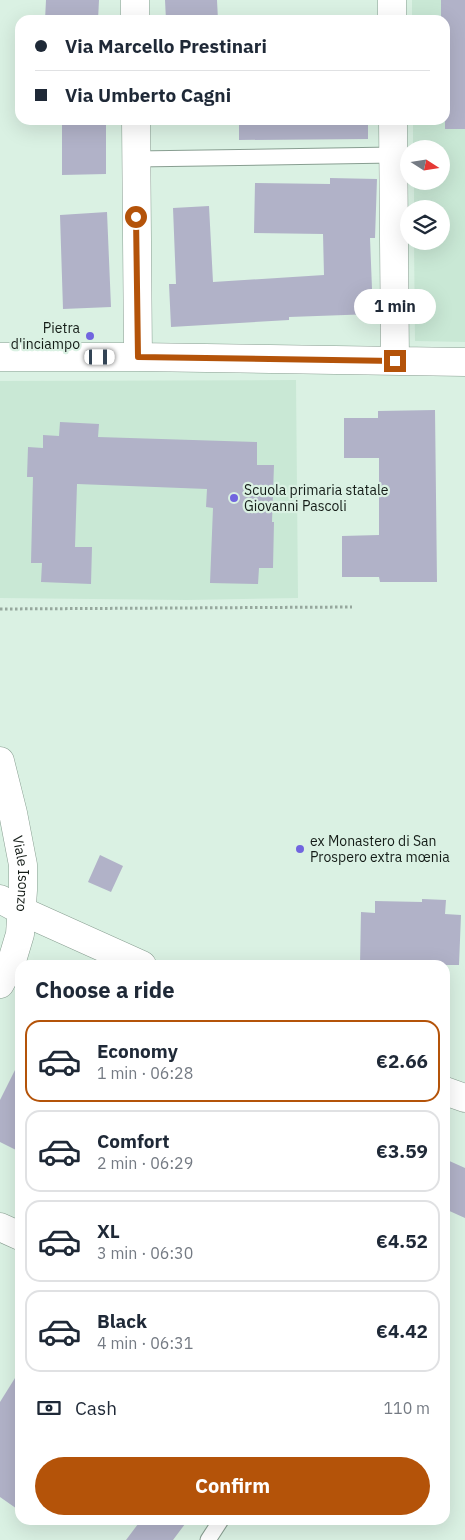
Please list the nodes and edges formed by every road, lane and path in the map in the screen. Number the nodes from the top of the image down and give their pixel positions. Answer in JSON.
{"nodes":[{"id":1,"x":135,"y":0,"type":"edge"},
{"id":2,"x":392,"y":0,"type":"edge"},
{"id":3,"x":135,"y":15,"type":"edge"},
{"id":4,"x":392,"y":15,"type":"edge"},
{"id":5,"x":136,"y":125,"type":"edge"},
{"id":6,"x":393,"y":125,"type":"edge"},
{"id":7,"x":393,"y":155,"type":"junction"},
{"id":8,"x":136,"y":159,"type":"junction"},
{"id":9,"x":0,"y":357,"type":"edge"},
{"id":10,"x":138,"y":357,"type":"junction"},
{"id":11,"x":395,"y":361,"type":"junction"},
{"id":12,"x":465,"y":362,"type":"edge"},
{"id":13,"x":352,"y":607,"type":"dead end"},
{"id":14,"x":0,"y":609,"type":"edge"},
{"id":15,"x":0,"y":761,"type":"edge"},
{"id":16,"x":11,"y":905,"type":"edge"},
{"id":17,"x":131,"y":960,"type":"edge"},
{"id":18,"x":0,"y":984,"type":"edge"},
{"id":19,"x":450,"y":1093,"type":"edge"},
{"id":20,"x":465,"y":1098,"type":"edge"},
{"id":21,"x":0,"y":1227,"type":"edge"},
{"id":22,"x":15,"y":1234,"type":"edge"},
{"id":23,"x":218,"y":1525,"type":"edge"},
{"id":24,"x":208,"y":1540,"type":"edge"}],
"edges":[{"from":1,"to":3,"type":"street"},
{"from":2,"to":4,"type":"street"},
{"from":5,"to":8,"type":"street"},
{"from":6,"to":7,"type":"street"},
{"from":7,"to":8,"type":"lane"},
{"from":7,"to":11,"type":"street"},
{"from":8,"to":10,"type":"street"},
{"from":9,"to":10,"type":"street"},
{"from":10,"to":11,"type":"street"},
{"from":11,"to":12,"type":"street"},
{"from":13,"to":14,"type":"path"},
{"from":15,"to":16,"type":"street","name":"Viale Isonzo"},
{"from":16,"to":17,"type":"street"},
{"from":16,"to":18,"type":"street","name":"Viale Isonzo"},
{"from":19,"to":20,"type":"street"},
{"from":21,"to":22,"type":"street"},
{"from":23,"to":24,"type":"lane"}]}
